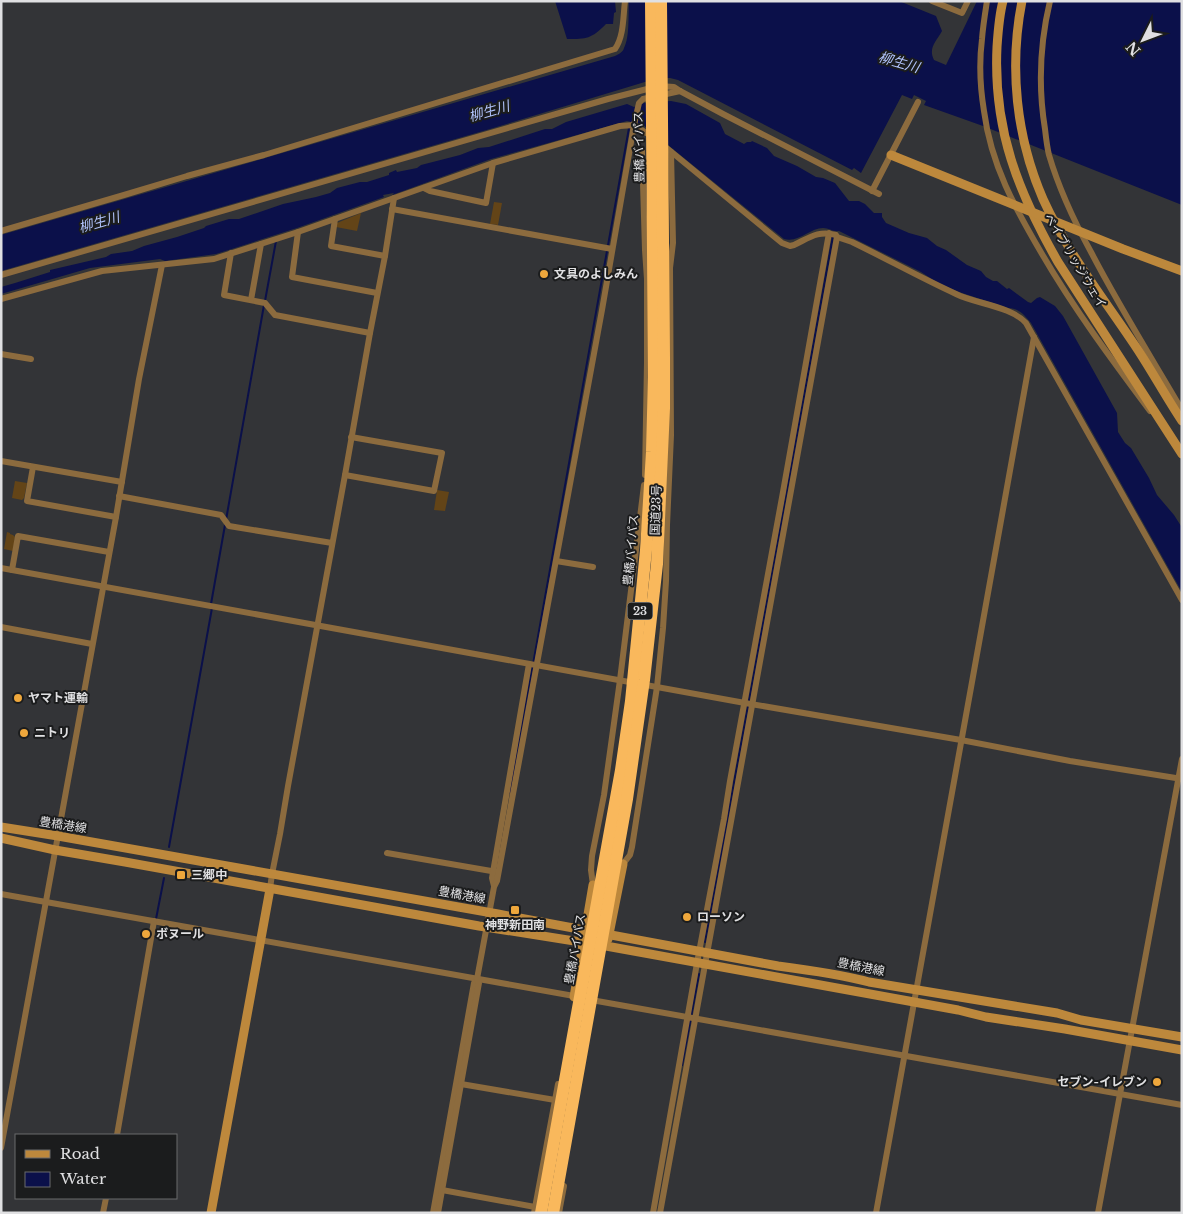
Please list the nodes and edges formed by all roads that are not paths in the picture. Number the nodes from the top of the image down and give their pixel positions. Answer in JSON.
{"nodes":[{"id":1,"x":651,"y":1,"type":"edge"},
{"id":2,"x":661,"y":1,"type":"edge"},
{"id":3,"x":932,"y":1,"type":"edge"},
{"id":4,"x":968,"y":1,"type":"edge"},
{"id":5,"x":987,"y":1,"type":"edge"},
{"id":6,"x":1003,"y":1,"type":"edge"},
{"id":7,"x":1022,"y":1,"type":"edge"},
{"id":8,"x":1050,"y":1,"type":"edge"},
{"id":9,"x":624,"y":4,"type":"edge"},
{"id":10,"x":680,"y":91,"type":"junction"},
{"id":11,"x":918,"y":102,"type":"dead end"},
{"id":12,"x":634,"y":125,"type":"junction"},
{"id":13,"x":630,"y":148,"type":"junction"},
{"id":14,"x":642,"y":150,"type":"junction"},
{"id":15,"x":671,"y":152,"type":"junction"},
{"id":16,"x":891,"y":155,"type":"junction"},
{"id":17,"x":493,"y":163,"type":"junction"},
{"id":18,"x":424,"y":188,"type":"junction"},
{"id":19,"x":394,"y":198,"type":"junction"},
{"id":20,"x":392,"y":209,"type":"junction"},
{"id":21,"x":335,"y":219,"type":"junction"},
{"id":22,"x":1,"y":231,"type":"edge"},
{"id":23,"x":298,"y":232,"type":"junction"},
{"id":24,"x":833,"y":235,"type":"junction"},
{"id":25,"x":261,"y":244,"type":"junction"},
{"id":26,"x":612,"y":249,"type":"junction"},
{"id":27,"x":231,"y":254,"type":"junction"},
{"id":28,"x":384,"y":256,"type":"junction"},
{"id":29,"x":162,"y":265,"type":"junction"},
{"id":30,"x":1182,"y":271,"type":"edge"},
{"id":31,"x":1,"y":275,"type":"edge"},
{"id":32,"x":377,"y":293,"type":"junction"},
{"id":33,"x":1,"y":299,"type":"edge"},
{"id":34,"x":818,"y":299,"type":"junction"},
{"id":35,"x":251,"y":300,"type":"junction"},
{"id":36,"x":825,"y":300,"type":"junction"},
{"id":37,"x":670,"y":322,"type":"junction"},
{"id":38,"x":647,"y":323,"type":"junction"},
{"id":39,"x":370,"y":333,"type":"junction"},
{"id":40,"x":1034,"y":338,"type":"junction"},
{"id":41,"x":814,"y":343,"type":"junction"},
{"id":42,"x":1,"y":354,"type":"edge"},
{"id":43,"x":31,"y":359,"type":"dead end"},
{"id":44,"x":1182,"y":410,"type":"edge"},
{"id":45,"x":1182,"y":421,"type":"edge"},
{"id":46,"x":351,"y":437,"type":"junction"},
{"id":47,"x":1175,"y":445,"type":"junction"},
{"id":48,"x":1182,"y":454,"type":"edge"},
{"id":49,"x":1,"y":462,"type":"edge"},
{"id":50,"x":33,"y":467,"type":"junction"},
{"id":51,"x":345,"y":475,"type":"junction"},
{"id":52,"x":122,"y":482,"type":"junction"},
{"id":53,"x":119,"y":496,"type":"junction"},
{"id":54,"x":642,"y":500,"type":"junction"},
{"id":55,"x":668,"y":501,"type":"junction"},
{"id":56,"x":116,"y":517,"type":"junction"},
{"id":57,"x":332,"y":543,"type":"junction"},
{"id":58,"x":109,"y":552,"type":"junction"},
{"id":59,"x":556,"y":561,"type":"junction"},
{"id":60,"x":657,"y":564,"type":"junction"},
{"id":61,"x":593,"y":567,"type":"dead end"},
{"id":62,"x":1,"y":568,"type":"edge"},
{"id":63,"x":12,"y":570,"type":"junction"},
{"id":64,"x":642,"y":586,"type":"junction"},
{"id":65,"x":102,"y":587,"type":"junction"},
{"id":66,"x":1182,"y":600,"type":"edge"},
{"id":67,"x":317,"y":625,"type":"junction"},
{"id":68,"x":1,"y":628,"type":"edge"},
{"id":69,"x":92,"y":644,"type":"junction"},
{"id":70,"x":530,"y":664,"type":"junction"},
{"id":71,"x":537,"y":665,"type":"junction"},
{"id":72,"x":620,"y":680,"type":"junction"},
{"id":73,"x":530,"y":685,"type":"junction"},
{"id":74,"x":657,"y":687,"type":"junction"},
{"id":75,"x":748,"y":704,"type":"junction"},
{"id":76,"x":961,"y":740,"type":"junction"},
{"id":77,"x":1182,"y":759,"type":"edge"},
{"id":78,"x":1180,"y":779,"type":"edge"},
{"id":79,"x":1,"y":828,"type":"edge"},
{"id":80,"x":58,"y":836,"type":"junction"},
{"id":81,"x":1,"y":838,"type":"edge"},
{"id":82,"x":55,"y":850,"type":"junction"},
{"id":83,"x":387,"y":853,"type":"dead end"},
{"id":84,"x":623,"y":864,"type":"junction"},
{"id":85,"x":496,"y":872,"type":"junction"},
{"id":86,"x":272,"y":874,"type":"junction"},
{"id":87,"x":593,"y":885,"type":"junction"},
{"id":88,"x":270,"y":888,"type":"junction"},
{"id":89,"x":1,"y":894,"type":"edge"},
{"id":90,"x":46,"y":902,"type":"junction"},
{"id":91,"x":490,"y":913,"type":"junction"},
{"id":92,"x":154,"y":922,"type":"junction"},
{"id":93,"x":487,"y":927,"type":"junction"},
{"id":94,"x":585,"y":930,"type":"junction"},
{"id":95,"x":609,"y":935,"type":"junction"},
{"id":96,"x":260,"y":940,"type":"junction"},
{"id":97,"x":583,"y":942,"type":"junction"},
{"id":98,"x":606,"y":946,"type":"junction"},
{"id":99,"x":703,"y":952,"type":"junction"},
{"id":100,"x":701,"y":964,"type":"junction"},
{"id":101,"x":477,"y":980,"type":"junction"},
{"id":102,"x":917,"y":990,"type":"junction"},
{"id":103,"x":574,"y":996,"type":"junction"},
{"id":104,"x":597,"y":1001,"type":"junction"},
{"id":105,"x":915,"y":1002,"type":"junction"},
{"id":106,"x":688,"y":1017,"type":"junction"},
{"id":107,"x":695,"y":1018,"type":"junction"},
{"id":108,"x":1132,"y":1029,"type":"junction"},
{"id":109,"x":1182,"y":1037,"type":"edge"},
{"id":110,"x":1130,"y":1041,"type":"junction"},
{"id":111,"x":566,"y":1049,"type":"junction"},
{"id":112,"x":1182,"y":1050,"type":"edge"},
{"id":113,"x":588,"y":1053,"type":"junction"},
{"id":114,"x":905,"y":1056,"type":"junction"},
{"id":115,"x":683,"y":1063,"type":"junction"},
{"id":116,"x":459,"y":1086,"type":"junction"},
{"id":117,"x":1120,"y":1094,"type":"junction"},
{"id":118,"x":555,"y":1100,"type":"junction"},
{"id":119,"x":1182,"y":1105,"type":"edge"},
{"id":120,"x":117,"y":1134,"type":"edge"},
{"id":121,"x":1,"y":1148,"type":"edge"},
{"id":122,"x":440,"y":1191,"type":"junction"},
{"id":123,"x":660,"y":1194,"type":"junction"},
{"id":124,"x":106,"y":1199,"type":"edge"},
{"id":125,"x":537,"y":1211,"type":"edge"},
{"id":126,"x":436,"y":1212,"type":"edge"},
{"id":127,"x":103,"y":1213,"type":"edge"},
{"id":128,"x":211,"y":1213,"type":"edge"},
{"id":129,"x":553,"y":1213,"type":"edge"},
{"id":130,"x":560,"y":1213,"type":"edge"},
{"id":131,"x":653,"y":1213,"type":"edge"},
{"id":132,"x":660,"y":1213,"type":"edge"},
{"id":133,"x":876,"y":1213,"type":"edge"},
{"id":134,"x":1098,"y":1213,"type":"edge"}],
"edges":[{"from":1,"to":64,"type":"highway","name":"豊橋バイパス","number":"23"},
{"from":2,"to":60,"type":"highway","name":"豊橋バイパス","number":"23"},
{"from":3,"to":4,"type":"street"},
{"from":5,"to":47,"type":"street"},
{"from":6,"to":47,"type":"street","name":"ベイブリッジウェイ"},
{"from":7,"to":45,"type":"street","name":"ベイブリッジウェイ"},
{"from":8,"to":44,"type":"street"},
{"from":9,"to":22,"type":"street"},
{"from":10,"to":12,"type":"street"},
{"from":10,"to":16,"type":"street"},
{"from":10,"to":31,"type":"street"},
{"from":11,"to":16,"type":"street"},
{"from":12,"to":13,"type":"street"},
{"from":12,"to":15,"type":"street"},
{"from":12,"to":17,"type":"street"},
{"from":13,"to":14,"type":"street"},
{"from":13,"to":26,"type":"street"},
{"from":14,"to":15,"type":"street"},
{"from":14,"to":38,"type":"street"},
{"from":15,"to":24,"type":"street"},
{"from":15,"to":37,"type":"street","name":"国道23号","number":"23"},
{"from":16,"to":30,"type":"street"},
{"from":17,"to":18,"type":"street"},
{"from":17,"to":18,"type":"street"},
{"from":18,"to":19,"type":"street"},
{"from":19,"to":20,"type":"street"},
{"from":19,"to":21,"type":"street"},
{"from":20,"to":26,"type":"street"},
{"from":20,"to":28,"type":"street"},
{"from":21,"to":23,"type":"street"},
{"from":21,"to":28,"type":"street"},
{"from":23,"to":25,"type":"street"},
{"from":23,"to":32,"type":"street"},
{"from":24,"to":34,"type":"street"},
{"from":24,"to":36,"type":"street"},
{"from":24,"to":40,"type":"street"},
{"from":25,"to":27,"type":"street"},
{"from":25,"to":35,"type":"street"},
{"from":26,"to":59,"type":"street"},
{"from":27,"to":29,"type":"street"},
{"from":27,"to":35,"type":"street"},
{"from":28,"to":32,"type":"street"},
{"from":29,"to":33,"type":"street"},
{"from":29,"to":52,"type":"street"},
{"from":32,"to":39,"type":"street"},
{"from":34,"to":36,"type":"street"},
{"from":34,"to":41,"type":"street"},
{"from":35,"to":39,"type":"street"},
{"from":36,"to":41,"type":"street"},
{"from":37,"to":38,"type":"street"},
{"from":37,"to":55,"type":"street","name":"国道23号","number":"23"},
{"from":38,"to":54,"type":"street"},
{"from":39,"to":46,"type":"street"},
{"from":40,"to":66,"type":"street"},
{"from":40,"to":76,"type":"street"},
{"from":41,"to":75,"type":"street"},
{"from":42,"to":43,"type":"street"},
{"from":46,"to":51,"type":"street"},
{"from":46,"to":51,"type":"street"},
{"from":47,"to":48,"type":"street","name":"ベイブリッジウェイ"},
{"from":49,"to":50,"type":"street"},
{"from":50,"to":52,"type":"street"},
{"from":50,"to":56,"type":"street"},
{"from":51,"to":57,"type":"street"},
{"from":52,"to":53,"type":"street"},
{"from":53,"to":56,"type":"street"},
{"from":53,"to":57,"type":"street"},
{"from":54,"to":55,"type":"street"},
{"from":54,"to":72,"type":"street"},
{"from":55,"to":74,"type":"street","name":"国道23号","number":"23"},
{"from":56,"to":58,"type":"street"},
{"from":57,"to":67,"type":"street"},
{"from":58,"to":63,"type":"street"},
{"from":58,"to":65,"type":"street"},
{"from":59,"to":61,"type":"street"},
{"from":59,"to":71,"type":"street"},
{"from":60,"to":84,"type":"highway","number":"23"},
{"from":60,"to":129,"type":"highway","name":"豊橋バイパス","number":"23"},
{"from":62,"to":63,"type":"street"},
{"from":63,"to":65,"type":"street"},
{"from":64,"to":87,"type":"highway","number":"23"},
{"from":64,"to":125,"type":"highway","name":"豊橋バイパス","number":"23"},
{"from":65,"to":67,"type":"street"},
{"from":65,"to":69,"type":"street"},
{"from":67,"to":70,"type":"street"},
{"from":67,"to":86,"type":"street"},
{"from":68,"to":69,"type":"street"},
{"from":69,"to":80,"type":"street"},
{"from":70,"to":71,"type":"street"},
{"from":70,"to":73,"type":"street"},
{"from":71,"to":72,"type":"street"},
{"from":71,"to":73,"type":"street"},
{"from":72,"to":74,"type":"street"},
{"from":72,"to":87,"type":"street"},
{"from":73,"to":85,"type":"street"},
{"from":74,"to":75,"type":"street"},
{"from":74,"to":84,"type":"street","name":"国道23号","number":"23"},
{"from":75,"to":76,"type":"street"},
{"from":75,"to":99,"type":"street"},
{"from":76,"to":78,"type":"street"},
{"from":76,"to":102,"type":"street"},
{"from":77,"to":78,"type":"street"},
{"from":78,"to":108,"type":"street"},
{"from":79,"to":80,"type":"street","name":"豊橋港線"},
{"from":80,"to":82,"type":"street"},
{"from":80,"to":86,"type":"street","name":"豊橋港線"},
{"from":81,"to":82,"type":"street","name":"豊橋港線"},
{"from":82,"to":88,"type":"street","name":"豊橋港線"},
{"from":82,"to":90,"type":"street"},
{"from":83,"to":85,"type":"street"},
{"from":84,"to":95,"type":"street"},
{"from":85,"to":91,"type":"street"},
{"from":86,"to":88,"type":"street"},
{"from":86,"to":91,"type":"street","name":"豊橋港線"},
{"from":87,"to":94,"type":"street"},
{"from":88,"to":93,"type":"street","name":"豊橋港線"},
{"from":88,"to":96,"type":"street"},
{"from":89,"to":90,"type":"street"},
{"from":90,"to":92,"type":"street"},
{"from":90,"to":121,"type":"street"},
{"from":91,"to":93,"type":"street"},
{"from":91,"to":94,"type":"street","name":"豊橋港線"},
{"from":92,"to":96,"type":"street"},
{"from":92,"to":120,"type":"street"},
{"from":93,"to":97,"type":"street","name":"豊橋港線"},
{"from":93,"to":101,"type":"street"},
{"from":94,"to":95,"type":"street","name":"豊橋港線"},
{"from":94,"to":97,"type":"street"},
{"from":95,"to":98,"type":"street"},
{"from":95,"to":99,"type":"street","name":"豊橋港線"},
{"from":96,"to":101,"type":"street"},
{"from":96,"to":128,"type":"street"},
{"from":97,"to":98,"type":"street","name":"豊橋港線"},
{"from":97,"to":103,"type":"street"},
{"from":98,"to":100,"type":"street","name":"豊橋港線"},
{"from":98,"to":104,"type":"street"},
{"from":99,"to":100,"type":"street"},
{"from":99,"to":102,"type":"street","name":"豊橋港線"},
{"from":100,"to":105,"type":"street","name":"豊橋港線"},
{"from":100,"to":106,"type":"street"},
{"from":100,"to":107,"type":"street"},
{"from":101,"to":103,"type":"street"},
{"from":101,"to":116,"type":"street"},
{"from":102,"to":105,"type":"street"},
{"from":102,"to":108,"type":"street","name":"豊橋港線"},
{"from":103,"to":111,"type":"street"},
{"from":104,"to":106,"type":"street"},
{"from":104,"to":113,"type":"street"},
{"from":105,"to":110,"type":"street","name":"豊橋港線"},
{"from":105,"to":114,"type":"street"},
{"from":106,"to":107,"type":"street"},
{"from":106,"to":115,"type":"street"},
{"from":107,"to":114,"type":"street"},
{"from":107,"to":115,"type":"street"},
{"from":108,"to":109,"type":"street","name":"豊橋港線"},
{"from":108,"to":110,"type":"street"},
{"from":110,"to":112,"type":"street","name":"豊橋港線"},
{"from":110,"to":117,"type":"street"},
{"from":111,"to":113,"type":"street"},
{"from":111,"to":118,"type":"street"},
{"from":113,"to":130,"type":"street"},
{"from":114,"to":117,"type":"street"},
{"from":114,"to":133,"type":"street"},
{"from":115,"to":123,"type":"street"},
{"from":116,"to":118,"type":"street"},
{"from":116,"to":122,"type":"street"},
{"from":117,"to":119,"type":"street"},
{"from":117,"to":134,"type":"street"},
{"from":118,"to":125,"type":"street"},
{"from":122,"to":125,"type":"street"},
{"from":122,"to":126,"type":"street"},
{"from":123,"to":131,"type":"street"},
{"from":123,"to":132,"type":"street"},
{"from":124,"to":127,"type":"street"}]}
